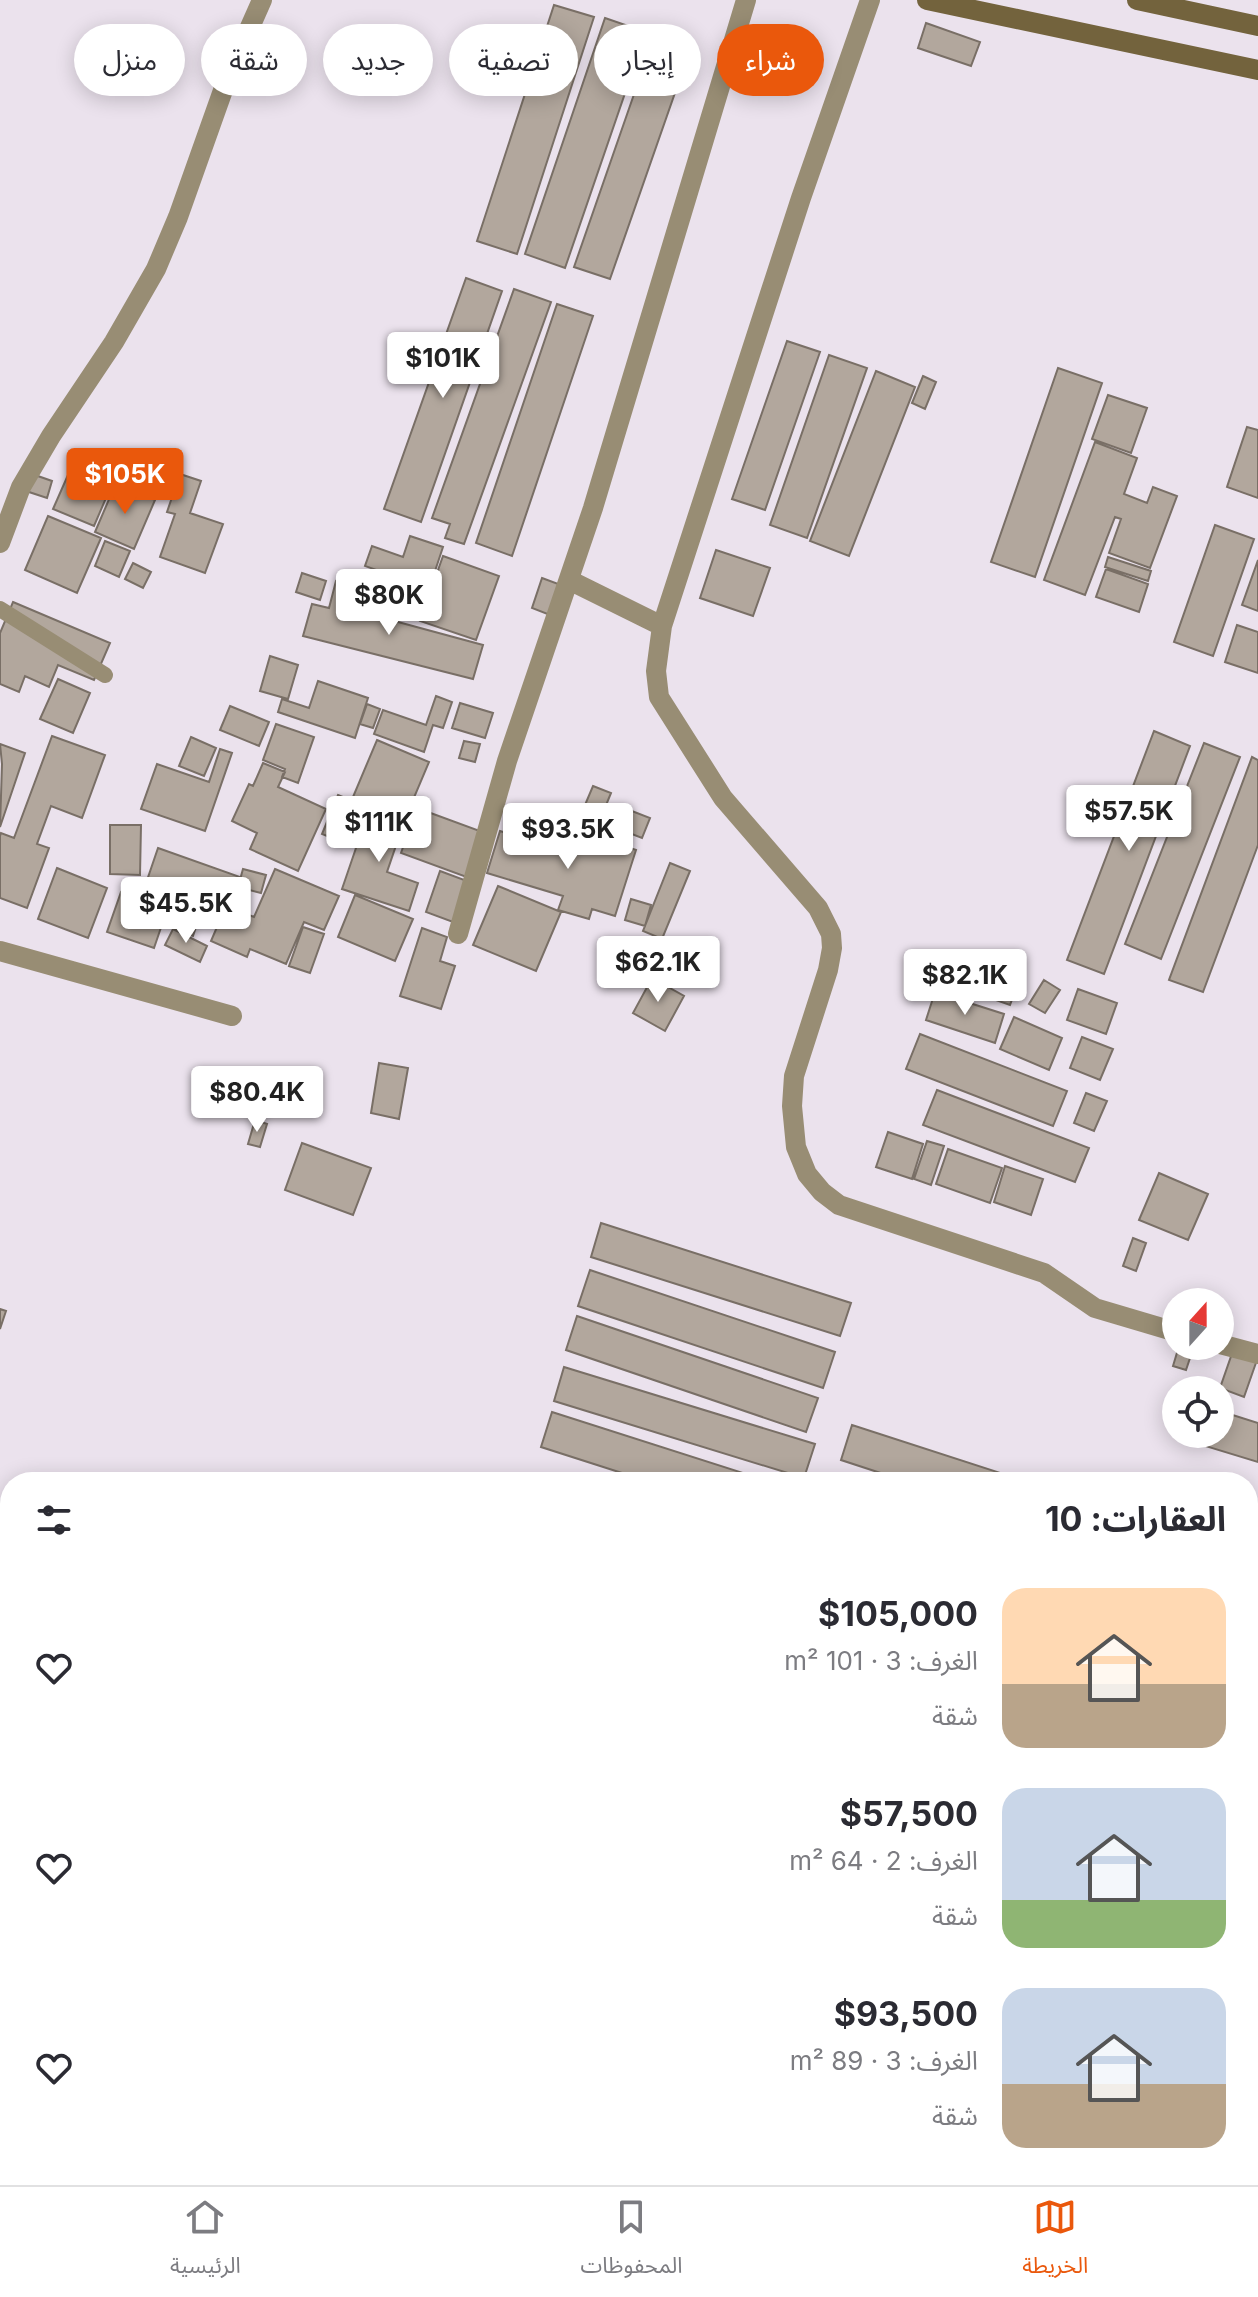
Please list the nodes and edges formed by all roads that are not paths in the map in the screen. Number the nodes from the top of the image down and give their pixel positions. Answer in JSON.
{"nodes":[{"id":1,"x":262,"y":0,"type":"edge"},
{"id":2,"x":746,"y":0,"type":"edge"},
{"id":3,"x":870,"y":0,"type":"edge"},
{"id":4,"x":927,"y":0,"type":"edge"},
{"id":5,"x":1137,"y":0,"type":"edge"},
{"id":6,"x":1258,"y":26,"type":"edge"},
{"id":7,"x":1258,"y":70,"type":"edge"},
{"id":8,"x":0,"y":543,"type":"edge"},
{"id":9,"x":569,"y":580,"type":"junction"},
{"id":10,"x":0,"y":609,"type":"edge"},
{"id":11,"x":662,"y":626,"type":"junction"},
{"id":12,"x":105,"y":675,"type":"dead end"},
{"id":13,"x":458,"y":934,"type":"dead end"},
{"id":14,"x":0,"y":951,"type":"edge"},
{"id":15,"x":232,"y":1016,"type":"dead end"},
{"id":16,"x":1162,"y":1328,"type":"edge"},
{"id":17,"x":1234,"y":1348,"type":"edge"},
{"id":18,"x":1258,"y":1354,"type":"edge"}],
"edges":[{"from":1,"to":8,"type":"street"},
{"from":2,"to":9,"type":"street"},
{"from":3,"to":11,"type":"street"},
{"from":4,"to":7,"type":"main road"},
{"from":5,"to":6,"type":"main road"},
{"from":9,"to":11,"type":"street"},
{"from":9,"to":13,"type":"street"},
{"from":10,"to":12,"type":"lane"},
{"from":11,"to":16,"type":"street"},
{"from":14,"to":15,"type":"street"},
{"from":17,"to":18,"type":"street"}]}
